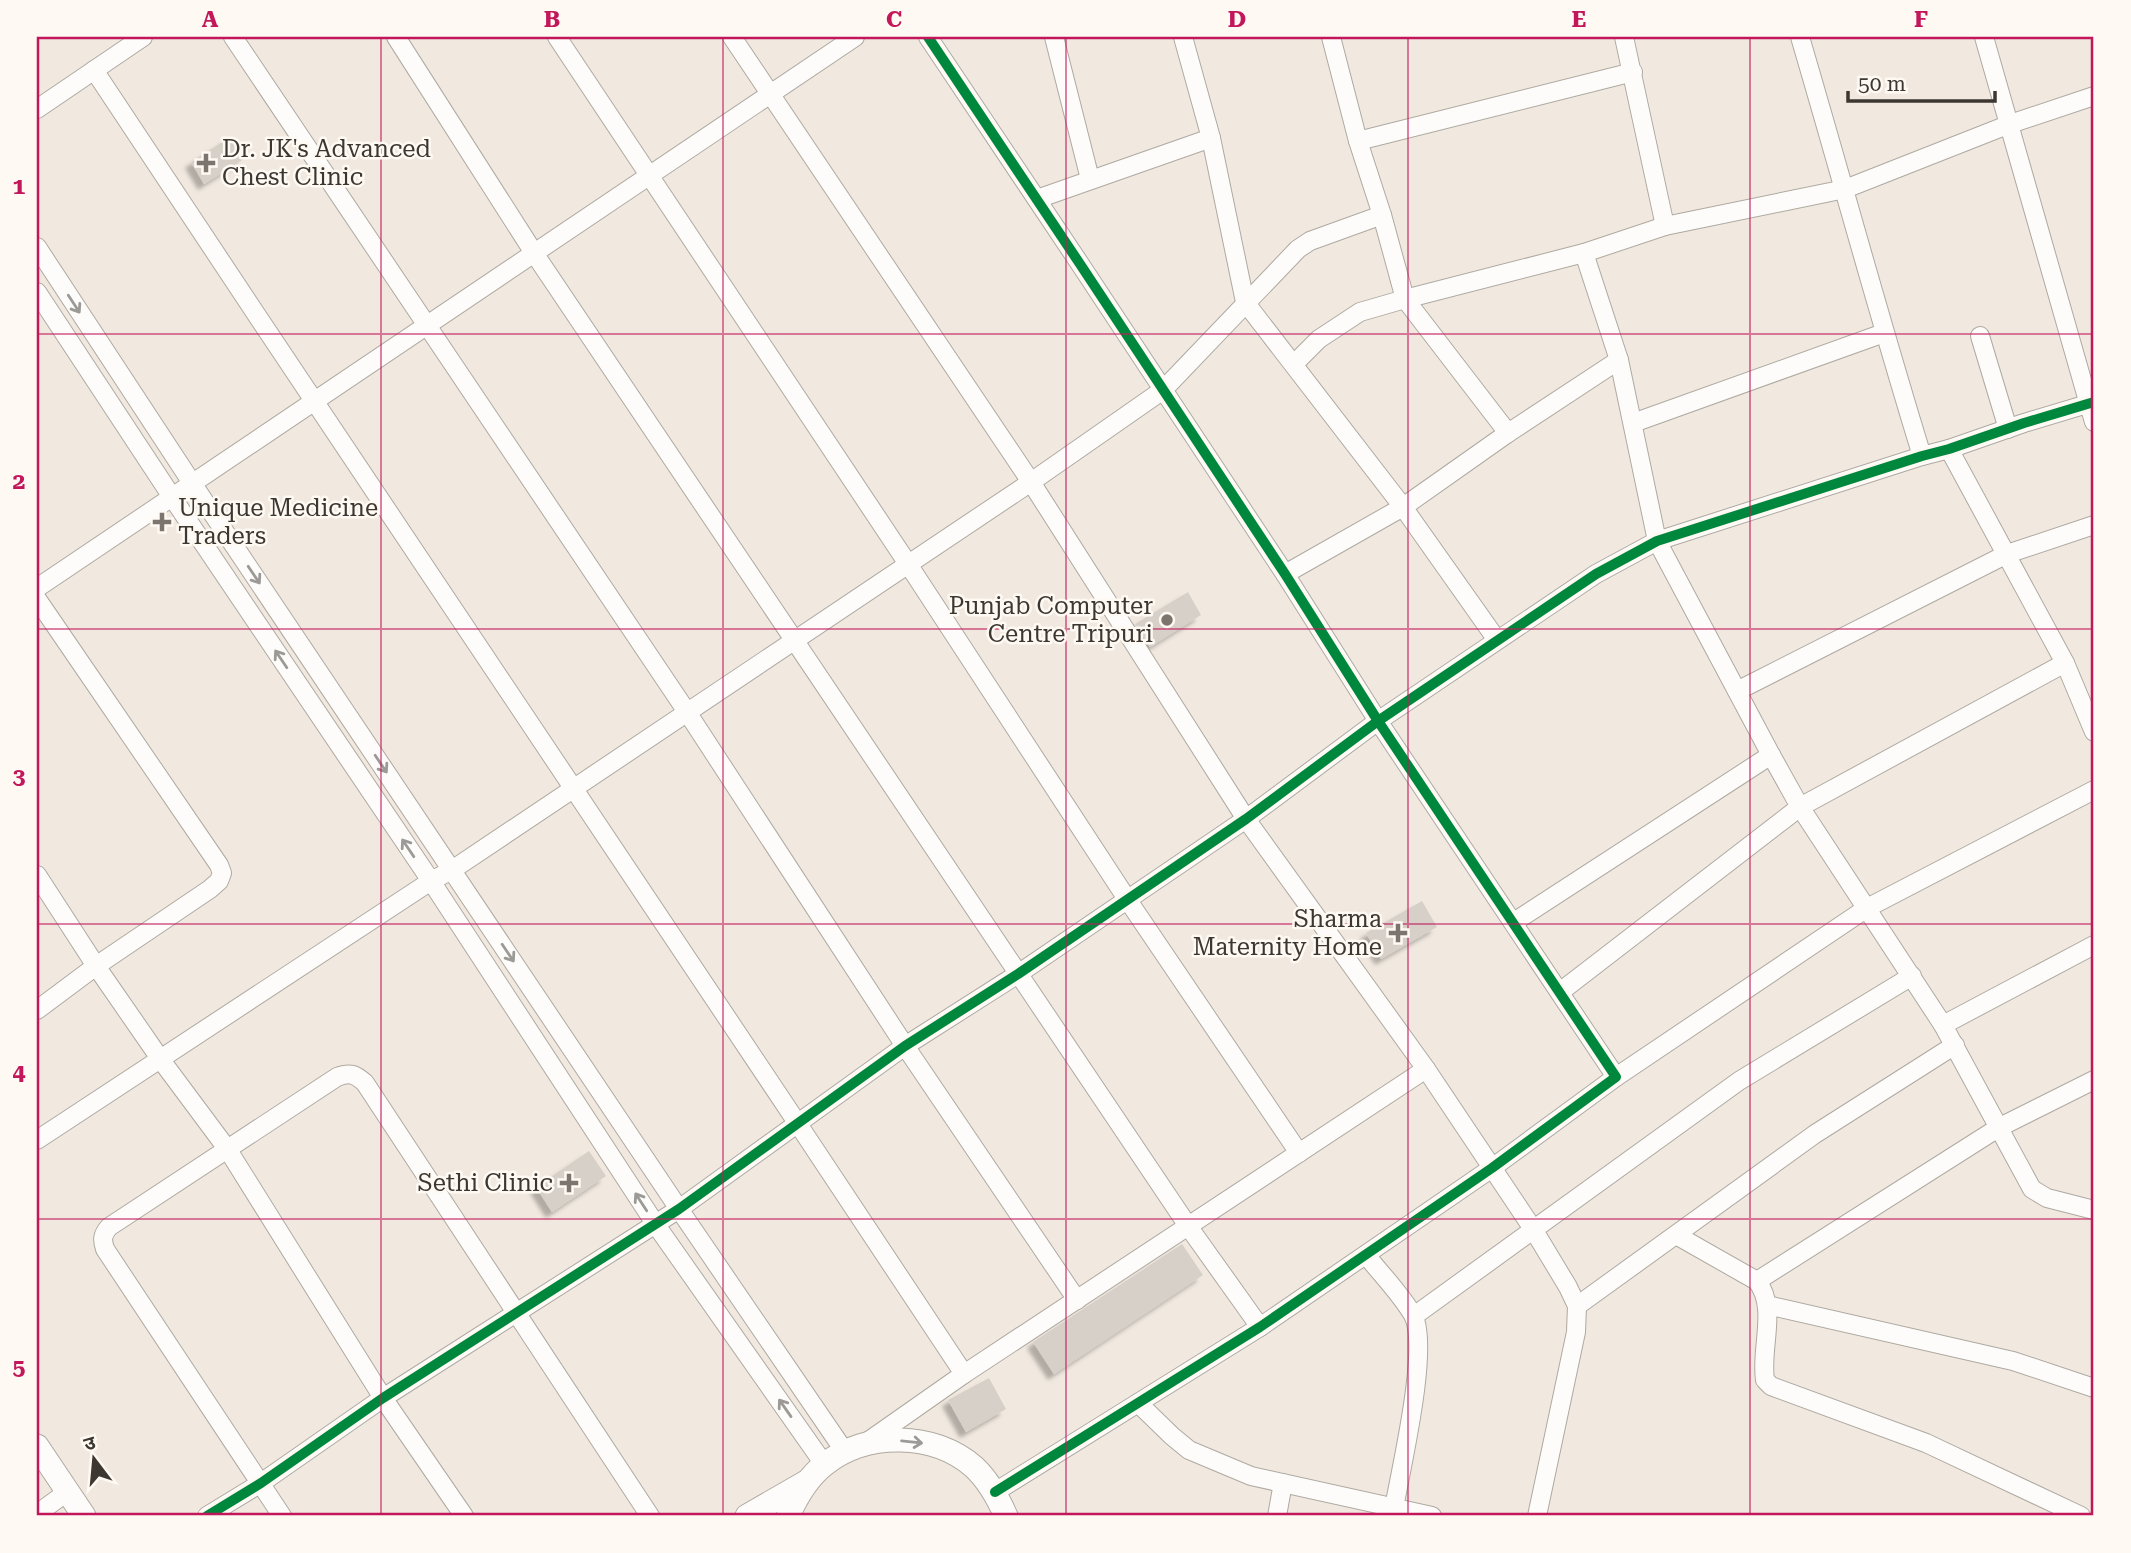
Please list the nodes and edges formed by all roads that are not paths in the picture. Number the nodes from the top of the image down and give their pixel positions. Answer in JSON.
{"nodes":[{"id":1,"x":143,"y":37,"type":"edge"},
{"id":2,"x":233,"y":37,"type":"edge"},
{"id":3,"x":396,"y":37,"type":"edge"},
{"id":4,"x":556,"y":37,"type":"edge"},
{"id":5,"x":732,"y":37,"type":"edge"},
{"id":6,"x":855,"y":37,"type":"edge"},
{"id":7,"x":928,"y":37,"type":"edge"},
{"id":8,"x":1054,"y":37,"type":"edge"},
{"id":9,"x":1184,"y":37,"type":"edge"},
{"id":10,"x":1331,"y":37,"type":"edge"},
{"id":11,"x":1624,"y":37,"type":"edge"},
{"id":12,"x":1800,"y":37,"type":"edge"},
{"id":13,"x":1984,"y":37,"type":"edge"},
{"id":14,"x":93,"y":70,"type":"junction"},
{"id":15,"x":1633,"y":72,"type":"junction"},
{"id":16,"x":771,"y":94,"type":"junction"},
{"id":17,"x":2094,"y":96,"type":"edge"},
{"id":18,"x":37,"y":108,"type":"edge"},
{"id":19,"x":2010,"y":124,"type":"junction"},
{"id":20,"x":1211,"y":138,"type":"junction"},
{"id":21,"x":1358,"y":141,"type":"junction"},
{"id":22,"x":649,"y":176,"type":"junction"},
{"id":23,"x":1090,"y":179,"type":"junction"},
{"id":24,"x":1845,"y":189,"type":"junction"},
{"id":25,"x":1037,"y":199,"type":"junction"},
{"id":26,"x":1382,"y":215,"type":"junction"},
{"id":27,"x":1665,"y":226,"type":"junction"},
{"id":28,"x":37,"y":247,"type":"edge"},
{"id":29,"x":534,"y":253,"type":"junction"},
{"id":30,"x":1584,"y":253,"type":"junction"},
{"id":31,"x":37,"y":292,"type":"edge"},
{"id":32,"x":1405,"y":299,"type":"junction"},
{"id":33,"x":1245,"y":302,"type":"junction"},
{"id":34,"x":427,"y":325,"type":"junction"},
{"id":35,"x":1884,"y":333,"type":"junction"},
{"id":36,"x":1980,"y":336,"type":"dead end"},
{"id":37,"x":1619,"y":360,"type":"junction"},
{"id":38,"x":1294,"y":364,"type":"junction"},
{"id":39,"x":1163,"y":390,"type":"junction"},
{"id":40,"x":313,"y":402,"type":"junction"},
{"id":41,"x":2092,"y":403,"type":"edge"},
{"id":42,"x":2094,"y":422,"type":"edge"},
{"id":43,"x":1633,"y":423,"type":"junction"},
{"id":44,"x":2008,"y":429,"type":"junction"},
{"id":45,"x":1508,"y":433,"type":"junction"},
{"id":46,"x":1949,"y":449,"type":"junction"},
{"id":47,"x":1922,"y":456,"type":"junction"},
{"id":48,"x":1031,"y":482,"type":"junction"},
{"id":49,"x":192,"y":483,"type":"junction"},
{"id":50,"x":172,"y":497,"type":"junction"},
{"id":51,"x":1403,"y":506,"type":"junction"},
{"id":52,"x":2094,"y":525,"type":"edge"},
{"id":53,"x":1657,"y":541,"type":"junction"},
{"id":54,"x":2007,"y":554,"type":"junction"},
{"id":55,"x":908,"y":564,"type":"junction"},
{"id":56,"x":1285,"y":574,"type":"junction"},
{"id":57,"x":37,"y":588,"type":"edge"},
{"id":58,"x":37,"y":599,"type":"edge"},
{"id":59,"x":796,"y":640,"type":"junction"},
{"id":60,"x":1497,"y":640,"type":"junction"},
{"id":61,"x":2065,"y":663,"type":"junction"},
{"id":62,"x":1737,"y":691,"type":"junction"},
{"id":63,"x":687,"y":712,"type":"junction"},
{"id":64,"x":1378,"y":721,"type":"junction"},
{"id":65,"x":2094,"y":732,"type":"edge"},
{"id":66,"x":1771,"y":755,"type":"junction"},
{"id":67,"x":573,"y":788,"type":"junction"},
{"id":68,"x":2094,"y":790,"type":"edge"},
{"id":69,"x":1800,"y":807,"type":"junction"},
{"id":70,"x":1246,"y":819,"type":"junction"},
{"id":71,"x":452,"y":870,"type":"junction"},
{"id":72,"x":37,"y":875,"type":"edge"},
{"id":73,"x":431,"y":881,"type":"junction"},
{"id":74,"x":1127,"y":899,"type":"junction"},
{"id":75,"x":1867,"y":908,"type":"junction"},
{"id":76,"x":1514,"y":922,"type":"junction"},
{"id":77,"x":2094,"y":945,"type":"edge"},
{"id":78,"x":96,"y":967,"type":"junction"},
{"id":79,"x":1018,"y":974,"type":"junction"},
{"id":80,"x":1912,"y":976,"type":"junction"},
{"id":81,"x":1560,"y":992,"type":"junction"},
{"id":82,"x":37,"y":1010,"type":"edge"},
{"id":83,"x":1943,"y":1025,"type":"junction"},
{"id":84,"x":1955,"y":1045,"type":"junction"},
{"id":85,"x":905,"y":1046,"type":"junction"},
{"id":86,"x":161,"y":1060,"type":"junction"},
{"id":87,"x":1426,"y":1069,"type":"junction"},
{"id":88,"x":1616,"y":1077,"type":"junction"},
{"id":89,"x":2094,"y":1080,"type":"edge"},
{"id":90,"x":798,"y":1123,"type":"junction"},
{"id":91,"x":1997,"y":1128,"type":"junction"},
{"id":92,"x":37,"y":1140,"type":"edge"},
{"id":93,"x":228,"y":1150,"type":"junction"},
{"id":94,"x":1299,"y":1153,"type":"junction"},
{"id":95,"x":1492,"y":1168,"type":"junction"},
{"id":96,"x":679,"y":1209,"type":"junction"},
{"id":97,"x":2094,"y":1210,"type":"edge"},
{"id":98,"x":656,"y":1225,"type":"junction"},
{"id":99,"x":1188,"y":1226,"type":"junction"},
{"id":100,"x":1533,"y":1229,"type":"junction"},
{"id":101,"x":1676,"y":1235,"type":"junction"},
{"id":102,"x":1366,"y":1255,"type":"junction"},
{"id":103,"x":1757,"y":1280,"type":"junction"},
{"id":104,"x":1077,"y":1300,"type":"junction"},
{"id":105,"x":1767,"y":1305,"type":"junction"},
{"id":106,"x":1577,"y":1306,"type":"junction"},
{"id":107,"x":515,"y":1314,"type":"junction"},
{"id":108,"x":1414,"y":1316,"type":"junction"},
{"id":109,"x":1260,"y":1327,"type":"junction"},
{"id":110,"x":964,"y":1374,"type":"junction"},
{"id":111,"x":2094,"y":1388,"type":"edge"},
{"id":112,"x":383,"y":1398,"type":"junction"},
{"id":113,"x":1138,"y":1403,"type":"junction"},
{"id":114,"x":37,"y":1446,"type":"edge"},
{"id":115,"x":853,"y":1449,"type":"junction"},
{"id":116,"x":816,"y":1472,"type":"junction"},
{"id":117,"x":261,"y":1483,"type":"junction"},
{"id":118,"x":1283,"y":1483,"type":"junction"},
{"id":119,"x":67,"y":1492,"type":"junction"},
{"id":120,"x":995,"y":1492,"type":"junction"},
{"id":121,"x":1394,"y":1508,"type":"junction"},
{"id":122,"x":37,"y":1514,"type":"edge"},
{"id":123,"x":84,"y":1516,"type":"edge"},
{"id":124,"x":208,"y":1516,"type":"edge"},
{"id":125,"x":282,"y":1516,"type":"edge"},
{"id":126,"x":464,"y":1516,"type":"edge"},
{"id":127,"x":650,"y":1516,"type":"edge"},
{"id":128,"x":747,"y":1516,"type":"edge"},
{"id":129,"x":788,"y":1516,"type":"edge"},
{"id":130,"x":1006,"y":1516,"type":"edge"},
{"id":131,"x":1277,"y":1516,"type":"edge"},
{"id":132,"x":1432,"y":1516,"type":"edge"},
{"id":133,"x":1537,"y":1516,"type":"edge"},
{"id":134,"x":2081,"y":1516,"type":"edge"}],
"edges":[{"from":1,"to":14,"type":"street"},
{"from":2,"to":34,"type":"street"},
{"from":3,"to":29,"type":"street"},
{"from":4,"to":22,"type":"street"},
{"from":5,"to":16,"type":"street"},
{"from":6,"to":16,"type":"street"},
{"from":7,"to":25,"type":"street"},
{"from":8,"to":23,"type":"street"},
{"from":9,"to":20,"type":"street"},
{"from":10,"to":21,"type":"street"},
{"from":11,"to":15,"type":"street"},
{"from":12,"to":24,"type":"street"},
{"from":13,"to":19,"type":"street"},
{"from":14,"to":18,"type":"street"},
{"from":14,"to":40,"type":"street"},
{"from":15,"to":21,"type":"street"},
{"from":15,"to":27,"type":"street"},
{"from":16,"to":22,"type":"street"},
{"from":16,"to":48,"type":"street"},
{"from":17,"to":19,"type":"street"},
{"from":19,"to":24,"type":"street"},
{"from":19,"to":41,"type":"street"},
{"from":20,"to":23,"type":"street"},
{"from":20,"to":33,"type":"street"},
{"from":21,"to":26,"type":"street"},
{"from":22,"to":29,"type":"street"},
{"from":22,"to":55,"type":"street"},
{"from":23,"to":25,"type":"street"},
{"from":24,"to":27,"type":"street"},
{"from":24,"to":35,"type":"street"},
{"from":25,"to":39,"type":"street"},
{"from":26,"to":32,"type":"street"},
{"from":26,"to":33,"type":"street"},
{"from":27,"to":30,"type":"street"},
{"from":28,"to":49,"type":"street","one_way":true},
{"from":29,"to":34,"type":"street"},
{"from":29,"to":59,"type":"street"},
{"from":30,"to":32,"type":"street"},
{"from":30,"to":37,"type":"street"},
{"from":31,"to":50,"type":"street"},
{"from":32,"to":38,"type":"street"},
{"from":32,"to":45,"type":"street"},
{"from":33,"to":38,"type":"street"},
{"from":33,"to":39,"type":"street"},
{"from":34,"to":40,"type":"street"},
{"from":34,"to":63,"type":"street"},
{"from":35,"to":43,"type":"street"},
{"from":35,"to":47,"type":"street"},
{"from":36,"to":44,"type":"street"},
{"from":37,"to":43,"type":"street"},
{"from":37,"to":45,"type":"street"},
{"from":38,"to":51,"type":"street"},
{"from":39,"to":48,"type":"street"},
{"from":39,"to":56,"type":"street"},
{"from":40,"to":49,"type":"street"},
{"from":40,"to":67,"type":"street"},
{"from":41,"to":42,"type":"street"},
{"from":41,"to":44,"type":"street"},
{"from":43,"to":53,"type":"street"},
{"from":44,"to":46,"type":"street"},
{"from":45,"to":51,"type":"street"},
{"from":46,"to":47,"type":"street"},
{"from":46,"to":54,"type":"street"},
{"from":47,"to":53,"type":"street"},
{"from":48,"to":55,"type":"street"},
{"from":48,"to":70,"type":"street"},
{"from":49,"to":50,"type":"street"},
{"from":49,"to":71,"type":"street","one_way":true},
{"from":50,"to":57,"type":"street"},
{"from":73,"to":50,"type":"street","one_way":true},
{"from":51,"to":56,"type":"street"},
{"from":51,"to":60,"type":"street"},
{"from":52,"to":54,"type":"street"},
{"from":53,"to":60,"type":"street"},
{"from":53,"to":62,"type":"street"},
{"from":54,"to":61,"type":"street"},
{"from":54,"to":62,"type":"street"},
{"from":55,"to":59,"type":"street"},
{"from":55,"to":74,"type":"street"},
{"from":56,"to":64,"type":"street"},
{"from":58,"to":78,"type":"street"},
{"from":59,"to":63,"type":"street"},
{"from":59,"to":79,"type":"street"},
{"from":60,"to":64,"type":"street"},
{"from":61,"to":65,"type":"street"},
{"from":61,"to":69,"type":"street"},
{"from":62,"to":66,"type":"street"},
{"from":63,"to":67,"type":"street"},
{"from":63,"to":85,"type":"street"},
{"from":64,"to":70,"type":"street"},
{"from":64,"to":76,"type":"street"},
{"from":66,"to":69,"type":"street"},
{"from":66,"to":76,"type":"street"},
{"from":67,"to":71,"type":"street"},
{"from":67,"to":90,"type":"street"},
{"from":68,"to":75,"type":"street"},
{"from":69,"to":75,"type":"street"},
{"from":69,"to":81,"type":"street"},
{"from":70,"to":74,"type":"street"},
{"from":70,"to":87,"type":"street"},
{"from":71,"to":73,"type":"street"},
{"from":71,"to":96,"type":"street","one_way":true},
{"from":72,"to":78,"type":"street"},
{"from":73,"to":86,"type":"street"},
{"from":98,"to":73,"type":"street","one_way":true},
{"from":74,"to":79,"type":"street"},
{"from":74,"to":94,"type":"street"},
{"from":75,"to":80,"type":"street"},
{"from":75,"to":88,"type":"street"},
{"from":76,"to":81,"type":"street"},
{"from":77,"to":83,"type":"street"},
{"from":78,"to":82,"type":"street"},
{"from":78,"to":86,"type":"street"},
{"from":79,"to":85,"type":"street"},
{"from":79,"to":99,"type":"street"},
{"from":80,"to":83,"type":"street"},
{"from":80,"to":100,"type":"street"},
{"from":81,"to":88,"type":"street"},
{"from":83,"to":84,"type":"street"},
{"from":84,"to":91,"type":"street"},
{"from":84,"to":101,"type":"street"},
{"from":85,"to":90,"type":"street"},
{"from":85,"to":104,"type":"street"},
{"from":86,"to":92,"type":"street"},
{"from":86,"to":93,"type":"street"},
{"from":87,"to":94,"type":"street"},
{"from":87,"to":95,"type":"street"},
{"from":88,"to":95,"type":"street"},
{"from":89,"to":91,"type":"street"},
{"from":90,"to":96,"type":"street"},
{"from":90,"to":110,"type":"street"},
{"from":91,"to":97,"type":"street"},
{"from":91,"to":103,"type":"street"},
{"from":93,"to":107,"type":"street"},
{"from":93,"to":112,"type":"street"},
{"from":93,"to":117,"type":"street"},
{"from":94,"to":99,"type":"street"},
{"from":95,"to":100,"type":"street"},
{"from":95,"to":102,"type":"street"},
{"from":96,"to":98,"type":"street"},
{"from":96,"to":115,"type":"street"},
{"from":98,"to":107,"type":"street"},
{"from":116,"to":98,"type":"street","one_way":true},
{"from":99,"to":104,"type":"street"},
{"from":99,"to":109,"type":"street"},
{"from":100,"to":106,"type":"street"},
{"from":100,"to":108,"type":"street"},
{"from":101,"to":103,"type":"street"},
{"from":101,"to":106,"type":"street"},
{"from":102,"to":108,"type":"street"},
{"from":102,"to":109,"type":"street"},
{"from":103,"to":105,"type":"street"},
{"from":104,"to":110,"type":"street"},
{"from":105,"to":111,"type":"street"},
{"from":105,"to":134,"type":"street"},
{"from":106,"to":133,"type":"street"},
{"from":107,"to":112,"type":"street"},
{"from":107,"to":127,"type":"street"},
{"from":108,"to":121,"type":"street"},
{"from":109,"to":113,"type":"street"},
{"from":110,"to":115,"type":"street"},
{"from":112,"to":117,"type":"street"},
{"from":112,"to":126,"type":"street"},
{"from":113,"to":118,"type":"street"},
{"from":113,"to":120,"type":"street"},
{"from":114,"to":119,"type":"street"},
{"from":115,"to":116,"type":"street"},
{"from":115,"to":120,"type":"street","one_way":true},
{"from":116,"to":128,"type":"street"},
{"from":116,"to":129,"type":"street"},
{"from":117,"to":124,"type":"street"},
{"from":117,"to":125,"type":"street"},
{"from":118,"to":121,"type":"street"},
{"from":118,"to":131,"type":"street"},
{"from":119,"to":122,"type":"street"},
{"from":119,"to":123,"type":"street"},
{"from":120,"to":130,"type":"street"},
{"from":121,"to":132,"type":"street"}]}
